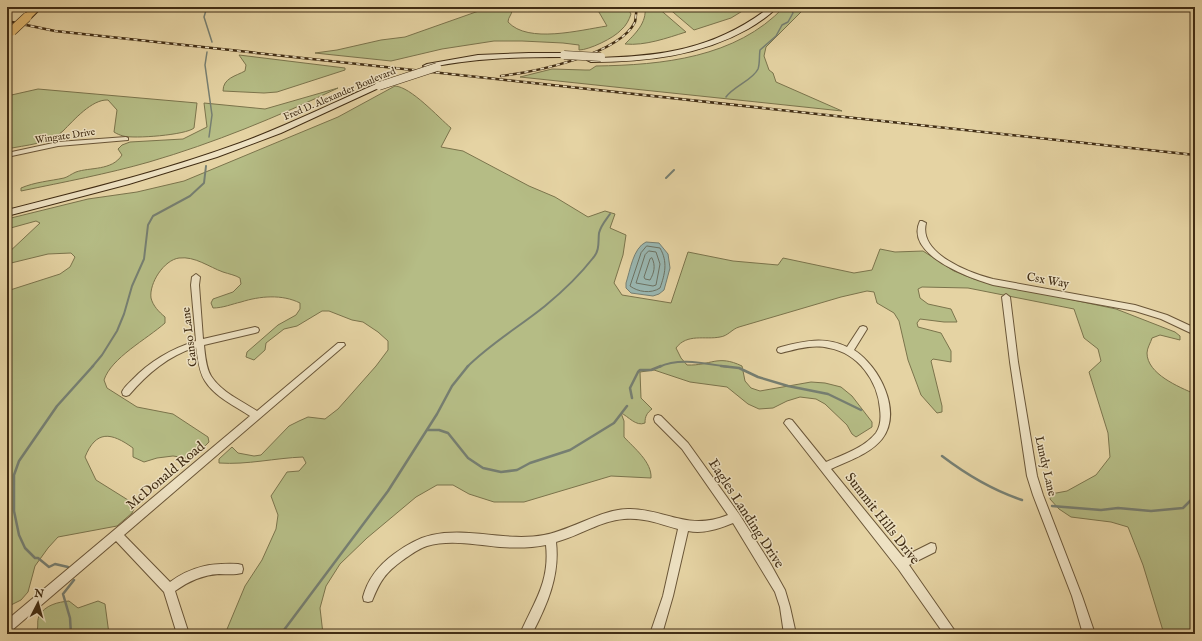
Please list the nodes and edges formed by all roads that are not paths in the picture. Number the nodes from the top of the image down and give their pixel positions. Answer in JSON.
{"nodes":[{"id":1,"x":38,"y":7,"type":"edge"},
{"id":2,"x":764,"y":7,"type":"edge"},
{"id":3,"x":774,"y":7,"type":"edge"},
{"id":4,"x":9,"y":33,"type":"edge"},
{"id":5,"x":377,"y":85,"type":"junction"},
{"id":6,"x":126,"y":139,"type":"dead end"},
{"id":7,"x":7,"y":156,"type":"edge"},
{"id":8,"x":7,"y":205,"type":"edge"},
{"id":9,"x":7,"y":213,"type":"edge"},
{"id":10,"x":922,"y":223,"type":"dead end"},
{"id":11,"x":196,"y":278,"type":"dead end"},
{"id":12,"x":1006,"y":298,"type":"dead end"},
{"id":13,"x":863,"y":329,"type":"dead end"},
{"id":14,"x":255,"y":330,"type":"dead end"},
{"id":15,"x":1195,"y":332,"type":"edge"},
{"id":16,"x":200,"y":342,"type":"junction"},
{"id":17,"x":341,"y":345,"type":"dead end"},
{"id":18,"x":781,"y":350,"type":"dead end"},
{"id":19,"x":849,"y":351,"type":"junction"},
{"id":20,"x":126,"y":392,"type":"dead end"},
{"id":21,"x":257,"y":416,"type":"junction"},
{"id":22,"x":658,"y":419,"type":"dead end"},
{"id":23,"x":789,"y":423,"type":"dead end"},
{"id":24,"x":825,"y":467,"type":"junction"},
{"id":25,"x":735,"y":517,"type":"junction"},
{"id":26,"x":684,"y":526,"type":"junction"},
{"id":27,"x":116,"y":534,"type":"junction"},
{"id":28,"x":551,"y":539,"type":"junction"},
{"id":29,"x":931,"y":548,"type":"dead end"},
{"id":30,"x":901,"y":564,"type":"junction"},
{"id":31,"x":238,"y":569,"type":"dead end"},
{"id":32,"x":169,"y":589,"type":"junction"},
{"id":33,"x":368,"y":597,"type":"dead end"},
{"id":34,"x":7,"y":627,"type":"edge"},
{"id":35,"x":183,"y":634,"type":"edge"},
{"id":36,"x":526,"y":634,"type":"edge"},
{"id":37,"x":656,"y":634,"type":"edge"},
{"id":38,"x":790,"y":634,"type":"edge"},
{"id":39,"x":951,"y":634,"type":"edge"},
{"id":40,"x":1089,"y":634,"type":"edge"}],
"edges":[{"from":1,"to":4,"type":"main road","bridge":true},
{"from":2,"to":5,"type":"main road","name":"Fred D. Alexander Boulevard","bridge":true},
{"from":3,"to":5,"type":"main road","name":"Fred D. Alexander Boulevard","bridge":true},
{"from":5,"to":8,"type":"main road","name":"Fred D. Alexander Boulevard"},
{"from":5,"to":9,"type":"main road","name":"Fred D. Alexander Boulevard"},
{"from":6,"to":7,"type":"street","name":"Wingate Drive"},
{"from":10,"to":15,"type":"street","name":"Csx Way"},
{"from":11,"to":16,"type":"street","name":"Ganso Lane"},
{"from":12,"to":40,"type":"street","name":"Lundy Lane"},
{"from":13,"to":19,"type":"street"},
{"from":14,"to":16,"type":"street"},
{"from":16,"to":20,"type":"street"},
{"from":16,"to":21,"type":"street","name":"Ganso Lane"},
{"from":17,"to":21,"type":"street","name":"McDonald Road"},
{"from":18,"to":19,"type":"street"},
{"from":19,"to":24,"type":"street"},
{"from":21,"to":27,"type":"street","name":"McDonald Road"},
{"from":22,"to":25,"type":"street","name":"Eagles Landing Drive"},
{"from":23,"to":24,"type":"street","name":"Summit Hills Drive"},
{"from":24,"to":30,"type":"street","name":"Summit Hills Drive"},
{"from":25,"to":26,"type":"street"},
{"from":25,"to":38,"type":"street","name":"Eagles Landing Drive"},
{"from":26,"to":28,"type":"street"},
{"from":26,"to":37,"type":"street"},
{"from":27,"to":32,"type":"street"},
{"from":27,"to":34,"type":"street","name":"McDonald Road"},
{"from":28,"to":33,"type":"street"},
{"from":28,"to":36,"type":"street"},
{"from":29,"to":30,"type":"street"},
{"from":30,"to":39,"type":"street","name":"Summit Hills Drive"},
{"from":31,"to":32,"type":"street"},
{"from":32,"to":35,"type":"street"}]}
